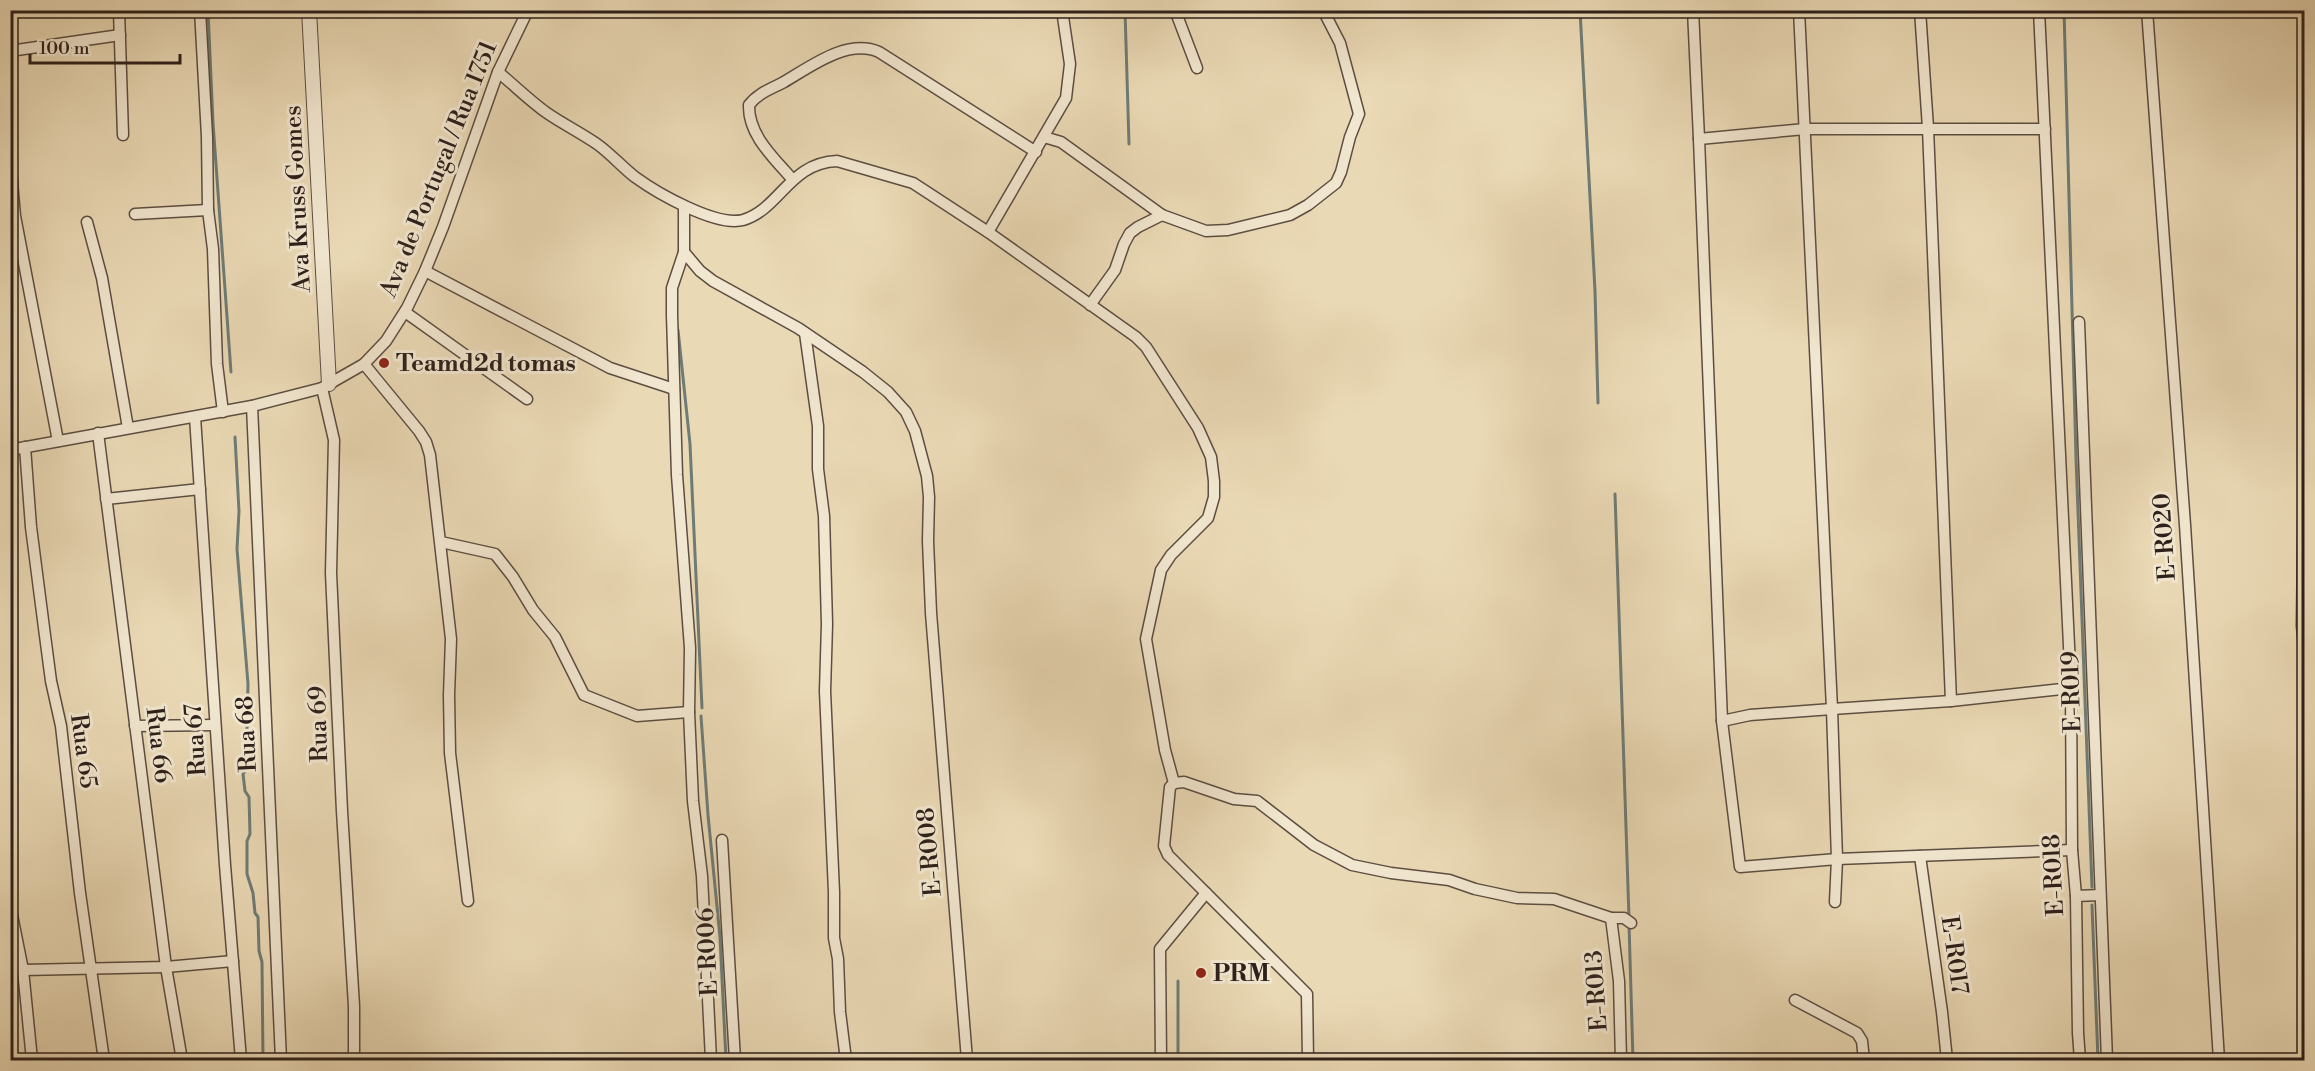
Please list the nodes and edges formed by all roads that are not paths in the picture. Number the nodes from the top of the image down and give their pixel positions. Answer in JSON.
{"nodes":[{"id":1,"x":119,"y":10,"type":"edge"},
{"id":2,"x":200,"y":10,"type":"edge"},
{"id":3,"x":309,"y":10,"type":"edge"},
{"id":4,"x":528,"y":10,"type":"edge"},
{"id":5,"x":1062,"y":10,"type":"edge"},
{"id":6,"x":1175,"y":10,"type":"edge"},
{"id":7,"x":1323,"y":10,"type":"edge"},
{"id":8,"x":1693,"y":10,"type":"edge"},
{"id":9,"x":1799,"y":10,"type":"edge"},
{"id":10,"x":1920,"y":10,"type":"edge"},
{"id":11,"x":2039,"y":10,"type":"edge"},
{"id":12,"x":2146,"y":10,"type":"edge"},
{"id":13,"x":120,"y":35,"type":"junction"},
{"id":14,"x":10,"y":51,"type":"edge"},
{"id":15,"x":1197,"y":68,"type":"dead end"},
{"id":16,"x":498,"y":72,"type":"junction"},
{"id":17,"x":1051,"y":123,"type":"junction"},
{"id":18,"x":1928,"y":128,"type":"junction"},
{"id":19,"x":1805,"y":129,"type":"junction"},
{"id":20,"x":2045,"y":129,"type":"junction"},
{"id":21,"x":123,"y":135,"type":"dead end"},
{"id":22,"x":1044,"y":137,"type":"junction"},
{"id":23,"x":1699,"y":138,"type":"junction"},
{"id":24,"x":1061,"y":142,"type":"junction"},
{"id":25,"x":1036,"y":152,"type":"junction"},
{"id":26,"x":10,"y":160,"type":"edge"},
{"id":27,"x":792,"y":179,"type":"junction"},
{"id":28,"x":684,"y":207,"type":"junction"},
{"id":29,"x":208,"y":210,"type":"junction"},
{"id":30,"x":135,"y":214,"type":"dead end"},
{"id":31,"x":1162,"y":215,"type":"junction"},
{"id":32,"x":13,"y":217,"type":"edge"},
{"id":33,"x":87,"y":222,"type":"dead end"},
{"id":34,"x":988,"y":232,"type":"junction"},
{"id":35,"x":684,"y":252,"type":"junction"},
{"id":36,"x":425,"y":271,"type":"junction"},
{"id":37,"x":1090,"y":305,"type":"junction"},
{"id":38,"x":405,"y":312,"type":"junction"},
{"id":39,"x":2079,"y":322,"type":"dead end"},
{"id":40,"x":805,"y":333,"type":"junction"},
{"id":41,"x":364,"y":364,"type":"junction"},
{"id":42,"x":326,"y":386,"type":"junction"},
{"id":43,"x":674,"y":389,"type":"junction"},
{"id":44,"x":527,"y":399,"type":"dead end"},
{"id":45,"x":252,"y":406,"type":"junction"},
{"id":46,"x":223,"y":412,"type":"junction"},
{"id":47,"x":195,"y":417,"type":"junction"},
{"id":48,"x":128,"y":428,"type":"junction"},
{"id":49,"x":98,"y":433,"type":"junction"},
{"id":50,"x":58,"y":441,"type":"junction"},
{"id":51,"x":25,"y":447,"type":"junction"},
{"id":52,"x":10,"y":450,"type":"edge"},
{"id":53,"x":2304,"y":462,"type":"edge"},
{"id":54,"x":200,"y":489,"type":"junction"},
{"id":55,"x":106,"y":499,"type":"junction"},
{"id":56,"x":441,"y":542,"type":"junction"},
{"id":57,"x":2304,"y":648,"type":"edge"},
{"id":58,"x":2071,"y":688,"type":"junction"},
{"id":59,"x":1951,"y":701,"type":"junction"},
{"id":60,"x":1832,"y":709,"type":"junction"},
{"id":61,"x":689,"y":712,"type":"junction"},
{"id":62,"x":1722,"y":721,"type":"junction"},
{"id":63,"x":215,"y":725,"type":"junction"},
{"id":64,"x":135,"y":726,"type":"junction"},
{"id":65,"x":1174,"y":783,"type":"junction"},
{"id":66,"x":722,"y":840,"type":"dead end"},
{"id":67,"x":2072,"y":850,"type":"junction"},
{"id":68,"x":1920,"y":856,"type":"junction"},
{"id":69,"x":1837,"y":859,"type":"junction"},
{"id":70,"x":1206,"y":893,"type":"junction"},
{"id":71,"x":2100,"y":895,"type":"junction"},
{"id":72,"x":2076,"y":896,"type":"junction"},
{"id":73,"x":468,"y":900,"type":"dead end"},
{"id":74,"x":1835,"y":902,"type":"dead end"},
{"id":75,"x":10,"y":905,"type":"edge"},
{"id":76,"x":1611,"y":918,"type":"junction"},
{"id":77,"x":1631,"y":923,"type":"dead end"},
{"id":78,"x":233,"y":961,"type":"junction"},
{"id":79,"x":166,"y":967,"type":"junction"},
{"id":80,"x":90,"y":968,"type":"junction"},
{"id":81,"x":22,"y":970,"type":"junction"},
{"id":82,"x":1795,"y":1000,"type":"dead end"},
{"id":83,"x":32,"y":1060,"type":"edge"},
{"id":84,"x":104,"y":1060,"type":"edge"},
{"id":85,"x":182,"y":1060,"type":"edge"},
{"id":86,"x":241,"y":1060,"type":"edge"},
{"id":87,"x":281,"y":1060,"type":"edge"},
{"id":88,"x":354,"y":1060,"type":"edge"},
{"id":89,"x":711,"y":1060,"type":"edge"},
{"id":90,"x":735,"y":1060,"type":"edge"},
{"id":91,"x":846,"y":1060,"type":"edge"},
{"id":92,"x":967,"y":1060,"type":"edge"},
{"id":93,"x":1161,"y":1060,"type":"edge"},
{"id":94,"x":1308,"y":1060,"type":"edge"},
{"id":95,"x":1621,"y":1060,"type":"edge"},
{"id":96,"x":1863,"y":1060,"type":"edge"},
{"id":97,"x":1947,"y":1060,"type":"edge"},
{"id":98,"x":2080,"y":1060,"type":"edge"},
{"id":99,"x":2107,"y":1060,"type":"edge"},
{"id":100,"x":2219,"y":1060,"type":"edge"}],
"edges":[{"from":1,"to":13,"type":"street"},
{"from":2,"to":29,"type":"street"},
{"from":3,"to":42,"type":"street","name":"Ava Kruss Gomes"},
{"from":4,"to":16,"type":"street","name":"Ava de Portugal / Rua 1751"},
{"from":5,"to":17,"type":"street"},
{"from":6,"to":15,"type":"street"},
{"from":7,"to":31,"type":"street"},
{"from":8,"to":23,"type":"street"},
{"from":9,"to":19,"type":"street"},
{"from":10,"to":18,"type":"street"},
{"from":11,"to":20,"type":"street","name":"E-R018"},
{"from":12,"to":100,"type":"street","name":"E-R020"},
{"from":13,"to":14,"type":"street"},
{"from":13,"to":21,"type":"street"},
{"from":16,"to":28,"type":"street"},
{"from":16,"to":36,"type":"street","name":"Ava de Portugal / Rua 1751"},
{"from":17,"to":22,"type":"street"},
{"from":17,"to":24,"type":"street"},
{"from":18,"to":19,"type":"street"},
{"from":18,"to":20,"type":"street"},
{"from":18,"to":59,"type":"street"},
{"from":19,"to":23,"type":"street"},
{"from":19,"to":60,"type":"street"},
{"from":20,"to":58,"type":"street","name":"E-R018"},
{"from":22,"to":24,"type":"street"},
{"from":22,"to":25,"type":"street"},
{"from":23,"to":62,"type":"street"},
{"from":24,"to":31,"type":"street"},
{"from":25,"to":27,"type":"street"},
{"from":25,"to":34,"type":"street"},
{"from":26,"to":32,"type":"street"},
{"from":27,"to":28,"type":"street"},
{"from":27,"to":34,"type":"street"},
{"from":28,"to":35,"type":"street"},
{"from":29,"to":30,"type":"street"},
{"from":29,"to":46,"type":"street"},
{"from":31,"to":37,"type":"street"},
{"from":32,"to":50,"type":"street"},
{"from":33,"to":48,"type":"street"},
{"from":34,"to":37,"type":"street"},
{"from":35,"to":40,"type":"street","name":"E-R008"},
{"from":35,"to":43,"type":"street"},
{"from":36,"to":38,"type":"street","name":"Ava de Portugal / Rua 1751"},
{"from":36,"to":43,"type":"street"},
{"from":37,"to":65,"type":"street"},
{"from":38,"to":41,"type":"street","name":"Ava de Portugal / Rua 1751"},
{"from":38,"to":44,"type":"street"},
{"from":39,"to":71,"type":"street","name":"E-R019"},
{"from":40,"to":91,"type":"street"},
{"from":40,"to":92,"type":"street","name":"E-R008"},
{"from":41,"to":42,"type":"street","name":"Ava de Portugal / Rua 1751"},
{"from":41,"to":56,"type":"street"},
{"from":42,"to":45,"type":"street","name":"Ava de Portugal / Rua 1751"},
{"from":42,"to":88,"type":"street","name":"Rua 69"},
{"from":43,"to":61,"type":"street"},
{"from":45,"to":46,"type":"street","name":"Ava de Portugal / Rua 1751"},
{"from":45,"to":87,"type":"street","name":"Rua 68"},
{"from":46,"to":47,"type":"street","name":"Ava de Portugal / Rua 1751"},
{"from":47,"to":48,"type":"street","name":"Ava de Portugal / Rua 1751"},
{"from":47,"to":54,"type":"street","name":"Rua 67"},
{"from":48,"to":49,"type":"street","name":"Ava de Portugal / Rua 1751"},
{"from":49,"to":50,"type":"street","name":"Ava de Portugal / Rua 1751"},
{"from":49,"to":55,"type":"street","name":"Rua 66"},
{"from":50,"to":51,"type":"street","name":"Ava de Portugal / Rua 1751"},
{"from":51,"to":52,"type":"street","name":"Ava de Portugal / Rua 1751"},
{"from":51,"to":80,"type":"street","name":"Rua 65"},
{"from":53,"to":57,"type":"street"},
{"from":54,"to":55,"type":"street"},
{"from":54,"to":63,"type":"street","name":"Rua 67"},
{"from":55,"to":64,"type":"street","name":"Rua 66"},
{"from":56,"to":61,"type":"street"},
{"from":56,"to":73,"type":"street"},
{"from":58,"to":59,"type":"street"},
{"from":58,"to":67,"type":"street","name":"E-R018"},
{"from":59,"to":60,"type":"street"},
{"from":60,"to":62,"type":"street"},
{"from":60,"to":69,"type":"street"},
{"from":61,"to":89,"type":"street"},
{"from":62,"to":69,"type":"street"},
{"from":63,"to":64,"type":"street"},
{"from":63,"to":78,"type":"street","name":"Rua 67"},
{"from":64,"to":79,"type":"street","name":"Rua 66"},
{"from":65,"to":70,"type":"street"},
{"from":65,"to":76,"type":"street"},
{"from":66,"to":90,"type":"street","name":"E-R006"},
{"from":67,"to":68,"type":"street"},
{"from":67,"to":72,"type":"street","name":"E-R018"},
{"from":68,"to":69,"type":"street"},
{"from":68,"to":97,"type":"street","name":"E-R017"},
{"from":69,"to":74,"type":"street"},
{"from":70,"to":93,"type":"street"},
{"from":70,"to":94,"type":"street"},
{"from":71,"to":72,"type":"street"},
{"from":71,"to":99,"type":"street","name":"E-R019"},
{"from":72,"to":98,"type":"street","name":"E-R018"},
{"from":75,"to":81,"type":"street"},
{"from":76,"to":77,"type":"street"},
{"from":76,"to":95,"type":"street","name":"E-R013"},
{"from":78,"to":79,"type":"street"},
{"from":78,"to":86,"type":"street","name":"Rua 67"},
{"from":79,"to":80,"type":"street"},
{"from":79,"to":85,"type":"street","name":"Rua 66"},
{"from":80,"to":81,"type":"street"},
{"from":80,"to":84,"type":"street","name":"Rua 65"},
{"from":81,"to":83,"type":"street"},
{"from":82,"to":96,"type":"street"}]}
